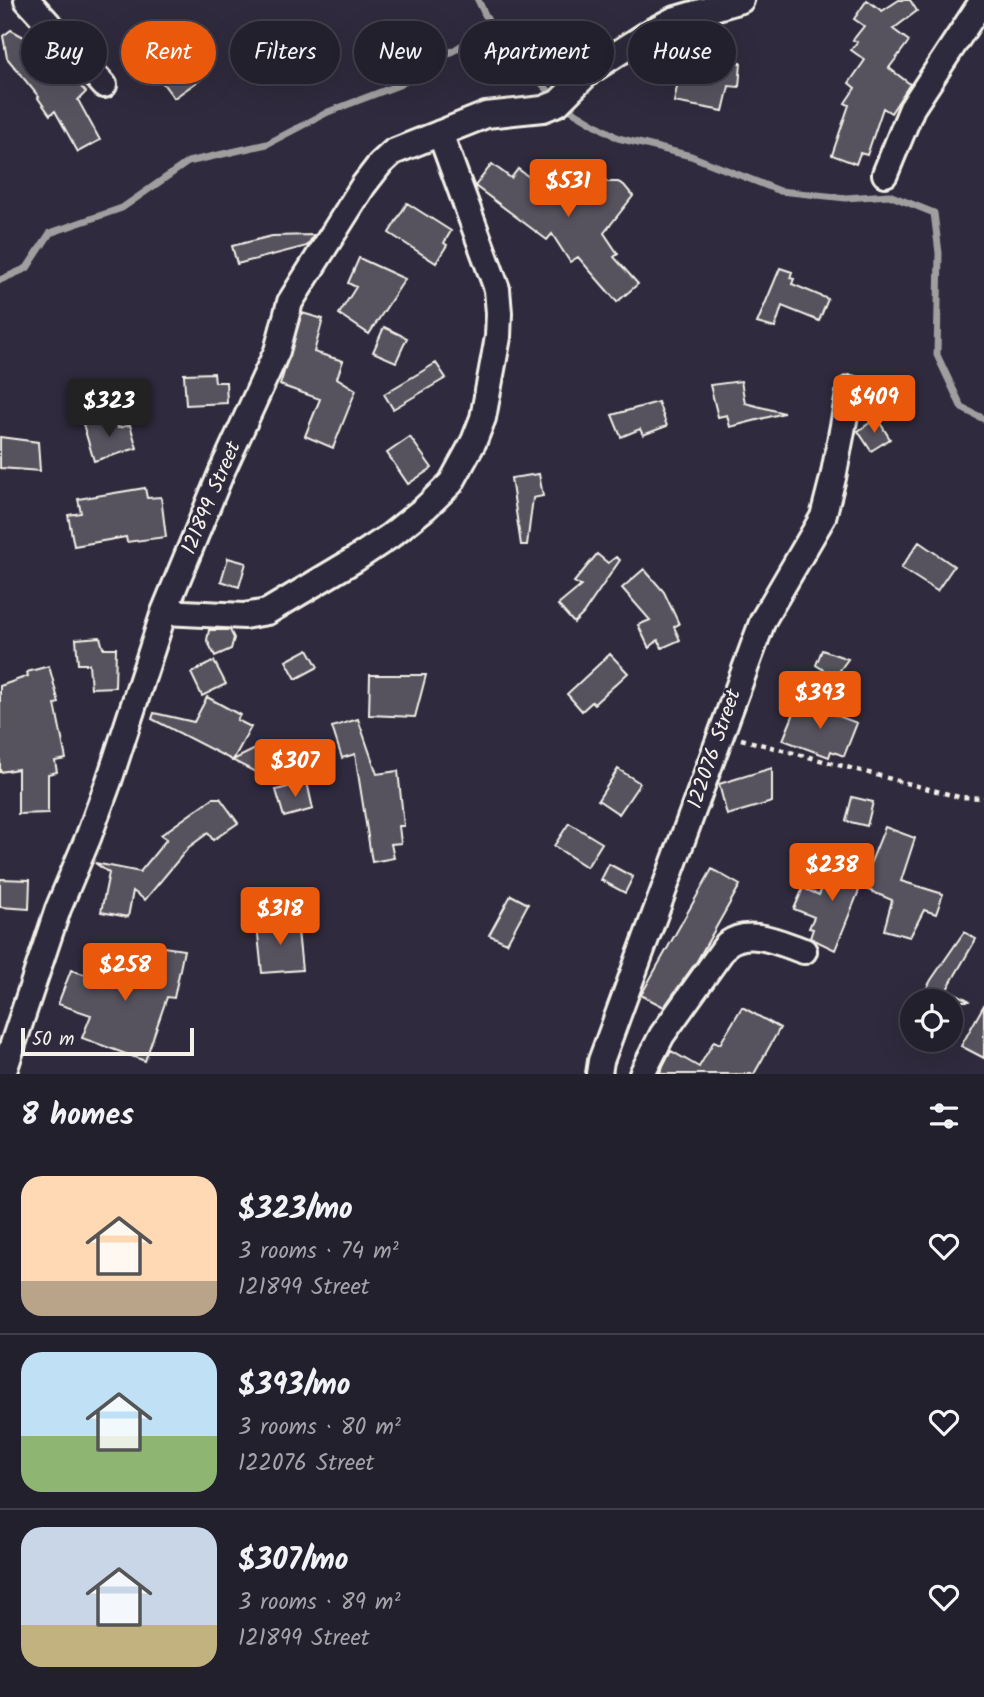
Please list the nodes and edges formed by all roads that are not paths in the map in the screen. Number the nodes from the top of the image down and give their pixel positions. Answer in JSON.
{"nodes":[{"id":1,"x":27,"y":0,"type":"edge"},
{"id":2,"x":741,"y":0,"type":"edge"},
{"id":3,"x":983,"y":0,"type":"edge"},
{"id":4,"x":104,"y":85,"type":"dead end"},
{"id":5,"x":440,"y":133,"type":"junction"},
{"id":6,"x":885,"y":174,"type":"dead end"},
{"id":7,"x":850,"y":389,"type":"dead end"},
{"id":8,"x":164,"y":611,"type":"junction"},
{"id":9,"x":804,"y":951,"type":"dead end"},
{"id":10,"x":3,"y":1074,"type":"edge"},
{"id":11,"x":599,"y":1074,"type":"edge"},
{"id":12,"x":642,"y":1074,"type":"edge"}],
"edges":[{"from":1,"to":4,"type":"street"},
{"from":2,"to":5,"type":"street","name":"121899 Street"},
{"from":3,"to":6,"type":"street"},
{"from":5,"to":8,"type":"street","name":"121899 Street"},
{"from":5,"to":8,"type":"street"},
{"from":7,"to":11,"type":"street","name":"122076 Street"},
{"from":8,"to":10,"type":"street","name":"121899 Street"},
{"from":9,"to":12,"type":"street"}]}
